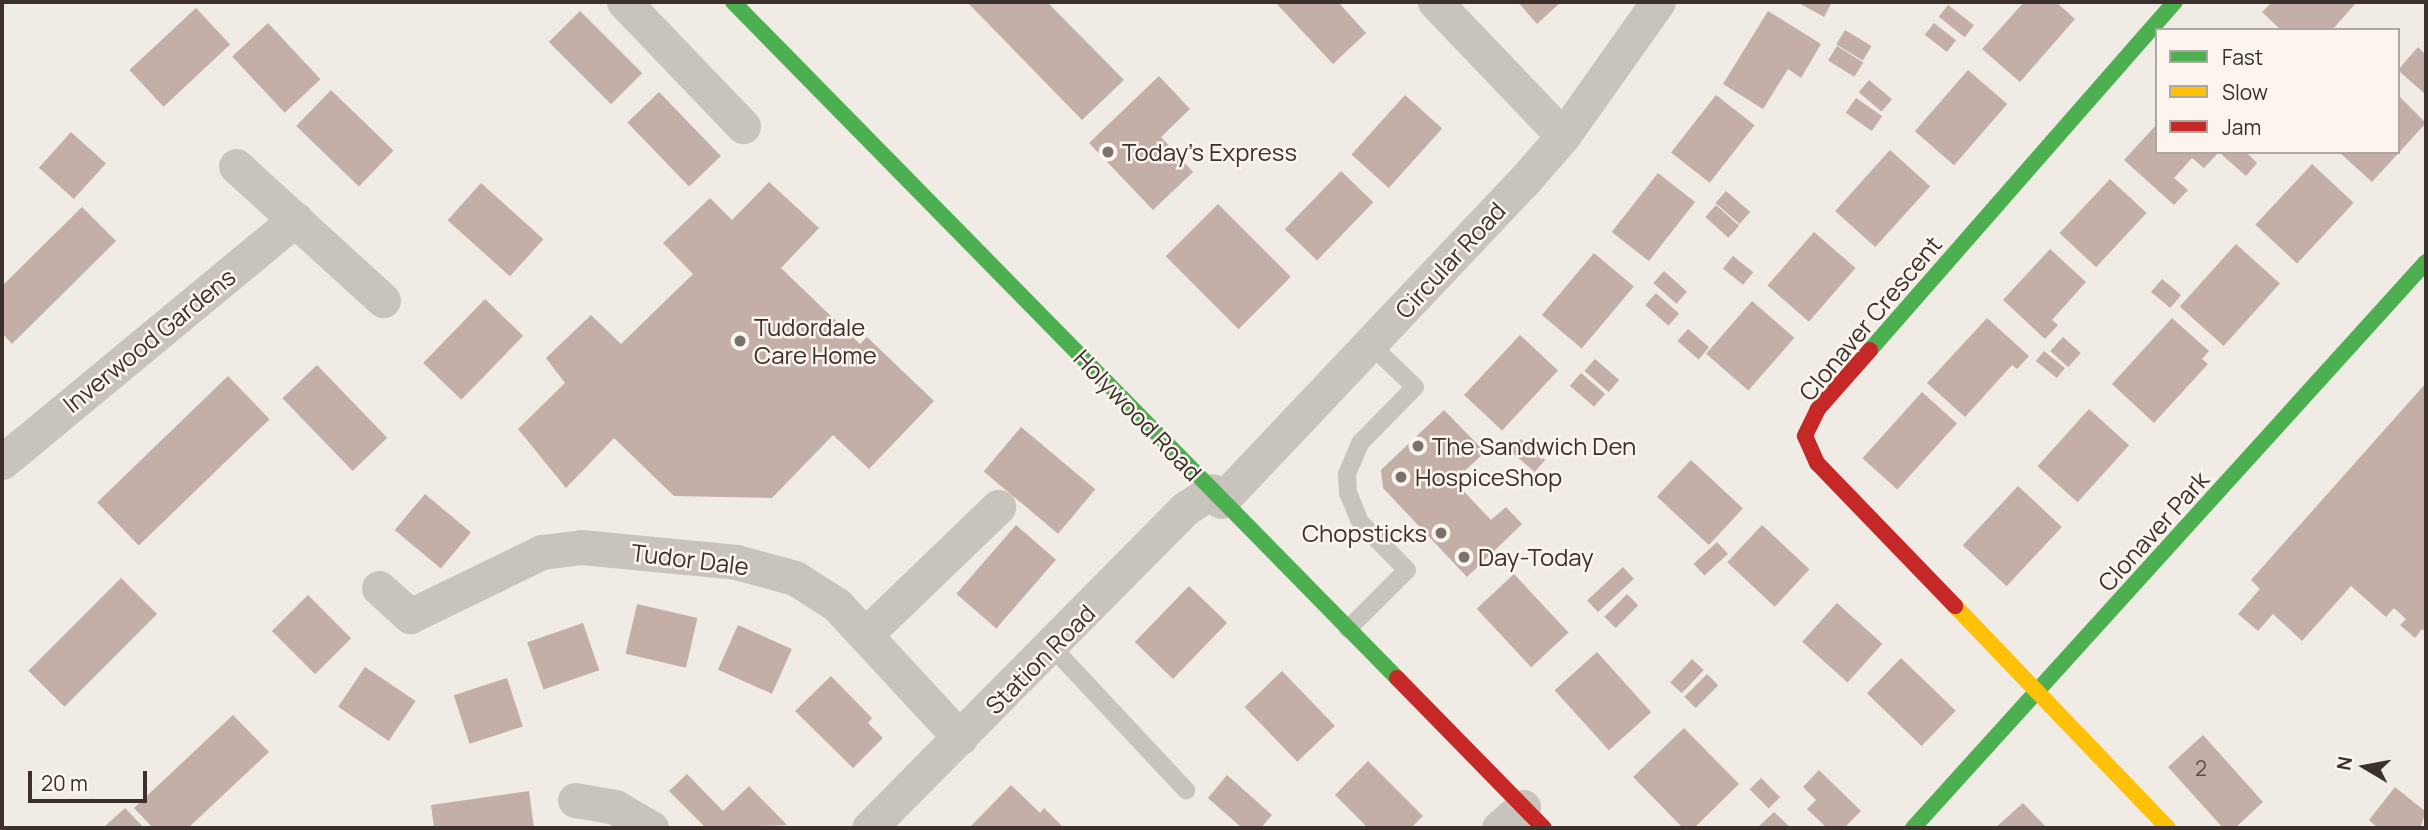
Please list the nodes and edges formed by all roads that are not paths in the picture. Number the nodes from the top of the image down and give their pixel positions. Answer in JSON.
{"nodes":[{"id":1,"x":624,"y":2,"type":"edge"},
{"id":2,"x":733,"y":2,"type":"edge"},
{"id":3,"x":1435,"y":2,"type":"edge"},
{"id":4,"x":1658,"y":2,"type":"edge"},
{"id":5,"x":2175,"y":2,"type":"edge"},
{"id":6,"x":743,"y":126,"type":"dead end"},
{"id":7,"x":1563,"y":136,"type":"junction"},
{"id":8,"x":236,"y":166,"type":"dead end"},
{"id":9,"x":296,"y":219,"type":"junction"},
{"id":10,"x":2426,"y":262,"type":"edge"},
{"id":11,"x":383,"y":300,"type":"dead end"},
{"id":12,"x":1370,"y":344,"type":"junction"},
{"id":13,"x":2,"y":462,"type":"edge"},
{"id":14,"x":1216,"y":496,"type":"junction"},
{"id":15,"x":998,"y":507,"type":"dead end"},
{"id":16,"x":379,"y":588,"type":"dead end"},
{"id":17,"x":1348,"y":629,"type":"junction"},
{"id":18,"x":865,"y":635,"type":"junction"},
{"id":19,"x":1053,"y":648,"type":"junction"},
{"id":20,"x":2040,"y":691,"type":"junction"},
{"id":21,"x":961,"y":738,"type":"junction"},
{"id":22,"x":1186,"y":790,"type":"dead end"},
{"id":23,"x":576,"y":800,"type":"dead end"},
{"id":24,"x":1522,"y":821,"type":"edge"},
{"id":25,"x":651,"y":828,"type":"edge"},
{"id":26,"x":869,"y":828,"type":"edge"},
{"id":27,"x":1913,"y":828,"type":"edge"},
{"id":28,"x":2168,"y":828,"type":"edge"}],
"edges":[{"from":1,"to":6,"type":"street"},
{"from":2,"to":14,"type":"street","name":"Holywood Road"},
{"from":3,"to":7,"type":"street"},
{"from":4,"to":7,"type":"street","name":"Circular Road"},
{"from":5,"to":20,"type":"street","name":"Clonaver Crescent"},
{"from":7,"to":12,"type":"street","name":"Circular Road"},
{"from":8,"to":9,"type":"street"},
{"from":9,"to":11,"type":"street"},
{"from":9,"to":13,"type":"street","name":"Inverwood Gardens"},
{"from":10,"to":20,"type":"street","name":"Clonaver Park"},
{"from":12,"to":14,"type":"street","name":"Circular Road"},
{"from":12,"to":17,"type":"lane"},
{"from":14,"to":17,"type":"street","name":"Holywood Road"},
{"from":14,"to":19,"type":"street","name":"Station Road"},
{"from":15,"to":18,"type":"street"},
{"from":16,"to":18,"type":"street","name":"Tudor Dale"},
{"from":17,"to":24,"type":"street","name":"Holywood Road"},
{"from":18,"to":21,"type":"street","name":"Tudor Dale"},
{"from":19,"to":21,"type":"street","name":"Station Road"},
{"from":19,"to":22,"type":"lane"},
{"from":20,"to":27,"type":"street","name":"Clonaver Park"},
{"from":20,"to":28,"type":"street","name":"Clonaver Crescent"},
{"from":21,"to":26,"type":"street","name":"Station Road"},
{"from":23,"to":25,"type":"street"}]}
